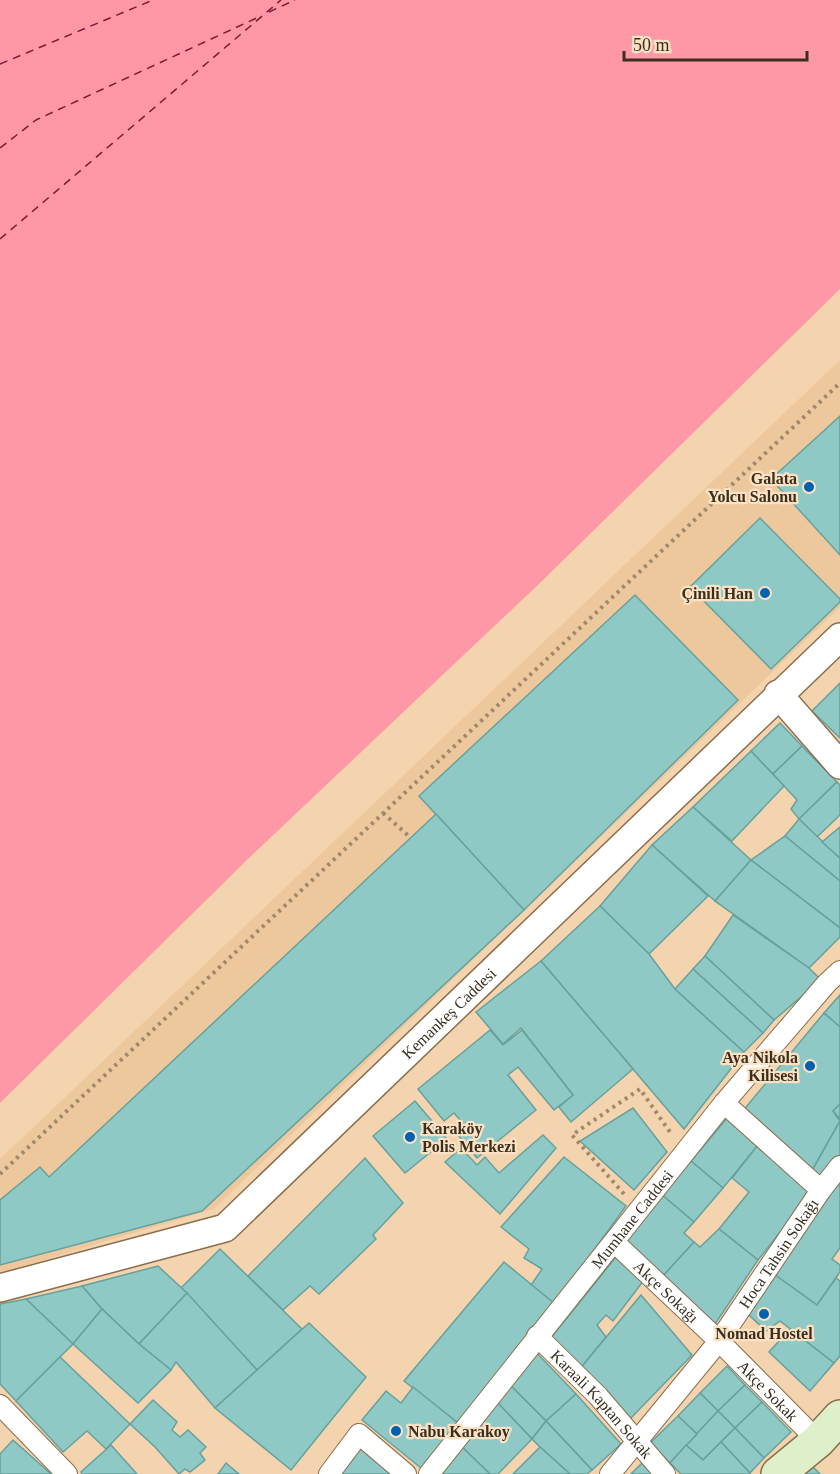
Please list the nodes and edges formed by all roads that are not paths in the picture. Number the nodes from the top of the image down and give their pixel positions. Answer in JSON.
{"nodes":[{"id":1,"x":840,"y":637,"type":"edge"},
{"id":2,"x":778,"y":694,"type":"junction"},
{"id":3,"x":840,"y":765,"type":"edge"},
{"id":4,"x":840,"y":971,"type":"edge"},
{"id":5,"x":724,"y":1103,"type":"junction"},
{"id":6,"x":840,"y":1166,"type":"edge"},
{"id":7,"x":821,"y":1190,"type":"junction"},
{"id":8,"x":614,"y":1242,"type":"junction"},
{"id":9,"x":0,"y":1288,"type":"edge"},
{"id":10,"x":537,"y":1336,"type":"junction"},
{"id":11,"x":719,"y":1341,"type":"junction"},
{"id":12,"x":0,"y":1405,"type":"edge"},
{"id":13,"x":840,"y":1417,"type":"edge"},
{"id":14,"x":637,"y":1442,"type":"junction"},
{"id":15,"x":818,"y":1442,"type":"junction"},
{"id":16,"x":67,"y":1474,"type":"edge"},
{"id":17,"x":328,"y":1474,"type":"edge"},
{"id":18,"x":406,"y":1474,"type":"edge"},
{"id":19,"x":429,"y":1474,"type":"edge"},
{"id":20,"x":610,"y":1474,"type":"edge"},
{"id":21,"x":665,"y":1474,"type":"edge"},
{"id":22,"x":778,"y":1474,"type":"edge"}],
"edges":[{"from":1,"to":2,"type":"street","name":"Kemankeş Caddesi"},
{"from":2,"to":3,"type":"street"},
{"from":2,"to":9,"type":"street","name":"Kemankeş Caddesi"},
{"from":4,"to":5,"type":"street","name":"Mumhane Caddesi"},
{"from":5,"to":7,"type":"street"},
{"from":5,"to":8,"type":"street","name":"Mumhane Caddesi"},
{"from":6,"to":7,"type":"street","name":"Hoca Tahsin Sokağı"},
{"from":7,"to":11,"type":"street","name":"Hoca Tahsin Sokağı"},
{"from":8,"to":10,"type":"street","name":"Mumhane Caddesi"},
{"from":8,"to":11,"type":"street","name":"Akçe Sokağı"},
{"from":10,"to":14,"type":"street","name":"Karaali Kaptan Sokak"},
{"from":10,"to":19,"type":"street","name":"Mumhane Caddesi"},
{"from":11,"to":14,"type":"street","name":"Hoca Tahsin Sokağı"},
{"from":11,"to":15,"type":"street","name":"Akçe Sokak"},
{"from":12,"to":16,"type":"street"},
{"from":13,"to":15,"type":"main road"},
{"from":14,"to":20,"type":"street","name":"Hoca Tahsin Sokağı"},
{"from":14,"to":21,"type":"street","name":"Karaali Kaptan Sokak"},
{"from":15,"to":22,"type":"main road"},
{"from":17,"to":18,"type":"street"}]}
